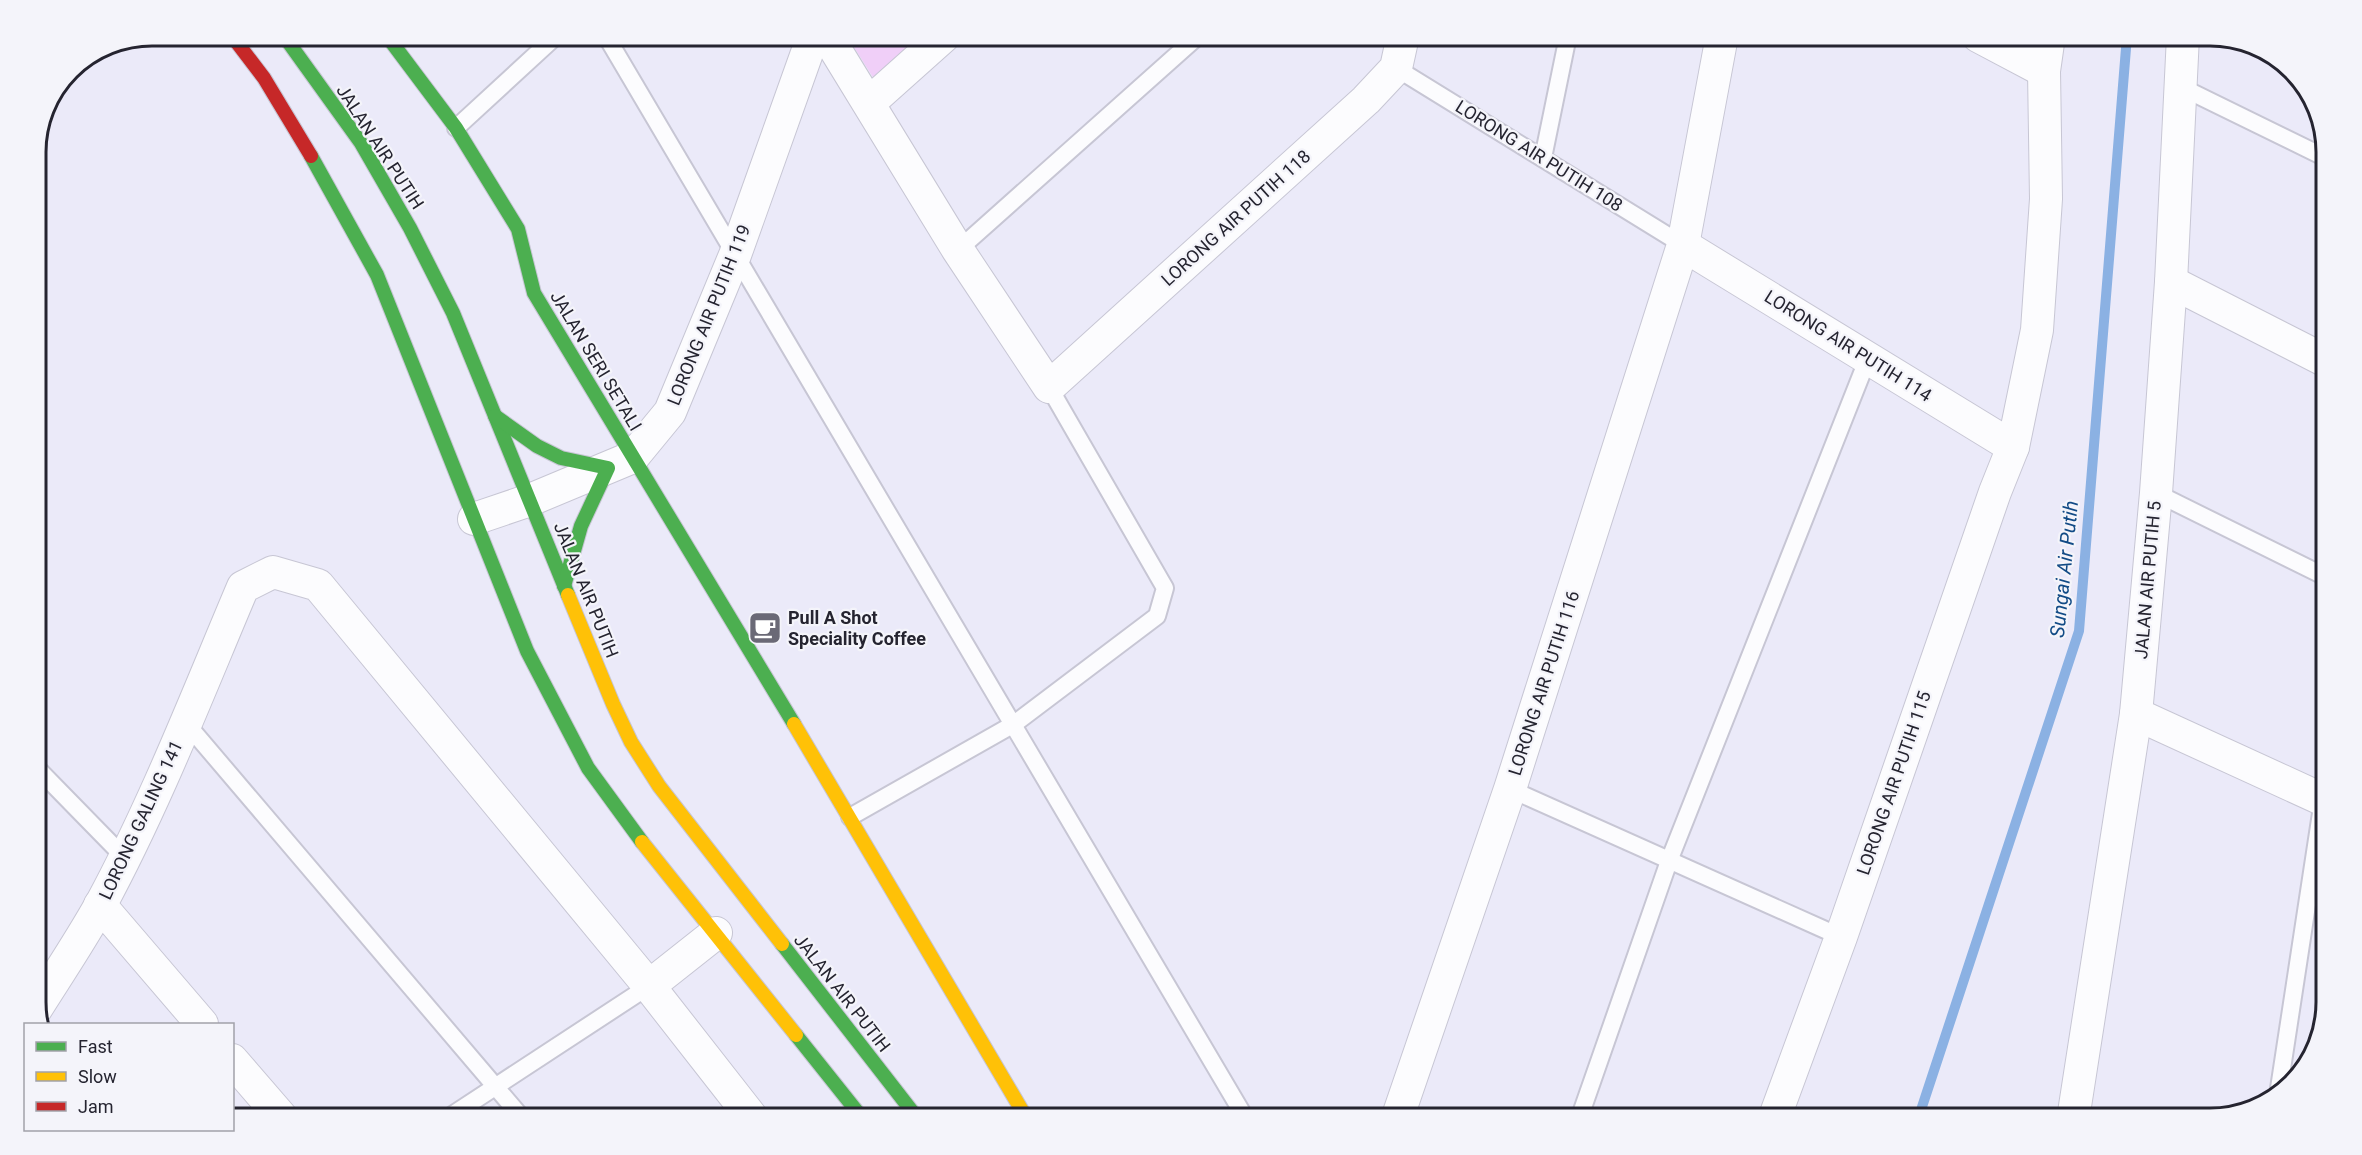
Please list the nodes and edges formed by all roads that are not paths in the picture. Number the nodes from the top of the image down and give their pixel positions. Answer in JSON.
{"nodes":[{"id":1,"x":240,"y":46,"type":"edge"},
{"id":2,"x":291,"y":46,"type":"edge"},
{"id":3,"x":394,"y":46,"type":"edge"},
{"id":4,"x":545,"y":46,"type":"edge"},
{"id":5,"x":612,"y":46,"type":"edge"},
{"id":6,"x":809,"y":46,"type":"edge"},
{"id":7,"x":833,"y":46,"type":"edge"},
{"id":8,"x":933,"y":46,"type":"edge"},
{"id":9,"x":1187,"y":46,"type":"edge"},
{"id":10,"x":1401,"y":46,"type":"edge"},
{"id":11,"x":1566,"y":46,"type":"edge"},
{"id":12,"x":1720,"y":46,"type":"edge"},
{"id":13,"x":1997,"y":46,"type":"edge"},
{"id":14,"x":2048,"y":46,"type":"edge"},
{"id":15,"x":2182,"y":46,"type":"edge"},
{"id":16,"x":1396,"y":68,"type":"junction"},
{"id":17,"x":2044,"y":71,"type":"junction"},
{"id":18,"x":2179,"y":86,"type":"junction"},
{"id":19,"x":869,"y":103,"type":"junction"},
{"id":20,"x":456,"y":128,"type":"junction"},
{"id":21,"x":2315,"y":153,"type":"edge"},
{"id":22,"x":1543,"y":159,"type":"junction"},
{"id":23,"x":1683,"y":244,"type":"junction"},
{"id":24,"x":958,"y":250,"type":"junction"},
{"id":25,"x":735,"y":255,"type":"junction"},
{"id":26,"x":2171,"y":282,"type":"junction"},
{"id":27,"x":2315,"y":356,"type":"edge"},
{"id":28,"x":1868,"y":358,"type":"junction"},
{"id":29,"x":1048,"y":387,"type":"junction"},
{"id":30,"x":495,"y":416,"type":"junction"},
{"id":31,"x":2013,"y":447,"type":"junction"},
{"id":32,"x":620,"y":463,"type":"junction"},
{"id":33,"x":2156,"y":493,"type":"junction"},
{"id":34,"x":530,"y":500,"type":"junction"},
{"id":35,"x":474,"y":519,"type":"junction"},
{"id":36,"x":2315,"y":572,"type":"edge"},
{"id":37,"x":564,"y":586,"type":"junction"},
{"id":38,"x":2136,"y":714,"type":"junction"},
{"id":39,"x":186,"y":723,"type":"junction"},
{"id":40,"x":1014,"y":724,"type":"junction"},
{"id":41,"x":47,"y":778,"type":"edge"},
{"id":42,"x":1510,"y":789,"type":"junction"},
{"id":43,"x":2316,"y":797,"type":"edge"},
{"id":44,"x":850,"y":817,"type":"junction"},
{"id":45,"x":124,"y":857,"type":"junction"},
{"id":46,"x":2316,"y":858,"type":"edge"},
{"id":47,"x":1669,"y":861,"type":"junction"},
{"id":48,"x":100,"y":905,"type":"junction"},
{"id":49,"x":716,"y":933,"type":"junction"},
{"id":50,"x":1841,"y":938,"type":"junction"},
{"id":51,"x":649,"y":986,"type":"junction"},
{"id":52,"x":47,"y":991,"type":"edge"},
{"id":53,"x":201,"y":1023,"type":"edge"},
{"id":54,"x":234,"y":1062,"type":"edge"},
{"id":55,"x":2280,"y":1081,"type":"edge"},
{"id":56,"x":496,"y":1086,"type":"junction"},
{"id":57,"x":273,"y":1108,"type":"edge"},
{"id":58,"x":463,"y":1108,"type":"edge"},
{"id":59,"x":514,"y":1108,"type":"edge"},
{"id":60,"x":744,"y":1108,"type":"edge"},
{"id":61,"x":854,"y":1108,"type":"edge"},
{"id":62,"x":909,"y":1108,"type":"edge"},
{"id":63,"x":1021,"y":1108,"type":"edge"},
{"id":64,"x":1240,"y":1108,"type":"edge"},
{"id":65,"x":1401,"y":1108,"type":"edge"},
{"id":66,"x":1583,"y":1108,"type":"edge"},
{"id":67,"x":1778,"y":1108,"type":"edge"},
{"id":68,"x":2075,"y":1108,"type":"edge"}],
"edges":[{"from":1,"to":35,"type":"street"},
{"from":2,"to":30,"type":"street","name":"JALAN AIR PUTIH"},
{"from":3,"to":20,"type":"street","name":"JALAN SERI SETALI"},
{"from":4,"to":20,"type":"lane"},
{"from":5,"to":25,"type":"lane"},
{"from":6,"to":25,"type":"street","name":"LORONG AIR PUTIH 119"},
{"from":7,"to":19,"type":"street"},
{"from":8,"to":19,"type":"street"},
{"from":9,"to":24,"type":"lane"},
{"from":10,"to":16,"type":"street"},
{"from":11,"to":22,"type":"lane"},
{"from":12,"to":23,"type":"street","name":"LORONG AIR PUTIH 116"},
{"from":13,"to":17,"type":"street"},
{"from":14,"to":17,"type":"street","name":"LORONG AIR PUTIH 115"},
{"from":15,"to":18,"type":"street","name":"JALAN AIR PUTIH 5"},
{"from":16,"to":22,"type":"lane","name":"LORONG AIR PUTIH 108"},
{"from":16,"to":29,"type":"street","name":"LORONG AIR PUTIH 118"},
{"from":17,"to":31,"type":"street","name":"LORONG AIR PUTIH 115"},
{"from":18,"to":21,"type":"lane"},
{"from":18,"to":26,"type":"street","name":"JALAN AIR PUTIH 5"},
{"from":19,"to":24,"type":"street"},
{"from":20,"to":32,"type":"street","name":"JALAN SERI SETALI"},
{"from":22,"to":23,"type":"lane","name":"LORONG AIR PUTIH 108"},
{"from":23,"to":28,"type":"street","name":"LORONG AIR PUTIH 114"},
{"from":23,"to":42,"type":"street","name":"LORONG AIR PUTIH 116"},
{"from":24,"to":29,"type":"street"},
{"from":25,"to":32,"type":"street","name":"LORONG AIR PUTIH 119"},
{"from":25,"to":40,"type":"lane"},
{"from":26,"to":27,"type":"street"},
{"from":26,"to":33,"type":"street","name":"JALAN AIR PUTIH 5"},
{"from":28,"to":31,"type":"street","name":"LORONG AIR PUTIH 114"},
{"from":28,"to":47,"type":"lane"},
{"from":29,"to":40,"type":"lane"},
{"from":30,"to":32,"type":"street"},
{"from":30,"to":34,"type":"street","name":"JALAN AIR PUTIH"},
{"from":31,"to":50,"type":"street","name":"LORONG AIR PUTIH 115"},
{"from":32,"to":34,"type":"street","name":"LORONG AIR PUTIH 119"},
{"from":32,"to":37,"type":"street"},
{"from":32,"to":44,"type":"street","name":"JALAN SERI SETALI"},
{"from":33,"to":36,"type":"lane"},
{"from":33,"to":38,"type":"street","name":"JALAN AIR PUTIH 5"},
{"from":34,"to":35,"type":"street","name":"LORONG AIR PUTIH 119"},
{"from":34,"to":37,"type":"street","name":"JALAN AIR PUTIH"},
{"from":35,"to":49,"type":"street"},
{"from":37,"to":62,"type":"street","name":"JALAN AIR PUTIH"},
{"from":38,"to":43,"type":"street"},
{"from":38,"to":68,"type":"street","name":"JALAN AIR PUTIH 5"},
{"from":39,"to":45,"type":"street","name":"LORONG GALING 141"},
{"from":39,"to":51,"type":"street","name":"LORONG GALING 141"},
{"from":39,"to":56,"type":"lane"},
{"from":40,"to":44,"type":"lane"},
{"from":40,"to":64,"type":"lane"},
{"from":41,"to":45,"type":"lane"},
{"from":42,"to":47,"type":"lane"},
{"from":42,"to":65,"type":"street","name":"LORONG AIR PUTIH 116"},
{"from":44,"to":63,"type":"street","name":"JALAN SERI SETALI"},
{"from":45,"to":48,"type":"street","name":"LORONG GALING 141"},
{"from":46,"to":55,"type":"lane"},
{"from":47,"to":50,"type":"lane"},
{"from":47,"to":66,"type":"lane"},
{"from":48,"to":52,"type":"street"},
{"from":48,"to":53,"type":"street","name":"LORONG GALING 141"},
{"from":49,"to":51,"type":"street"},
{"from":49,"to":61,"type":"street"},
{"from":50,"to":67,"type":"street","name":"LORONG AIR PUTIH 115"},
{"from":51,"to":56,"type":"lane"},
{"from":51,"to":60,"type":"street","name":"LORONG GALING 141"},
{"from":54,"to":57,"type":"street"},
{"from":56,"to":58,"type":"lane"},
{"from":56,"to":59,"type":"lane"}]}
